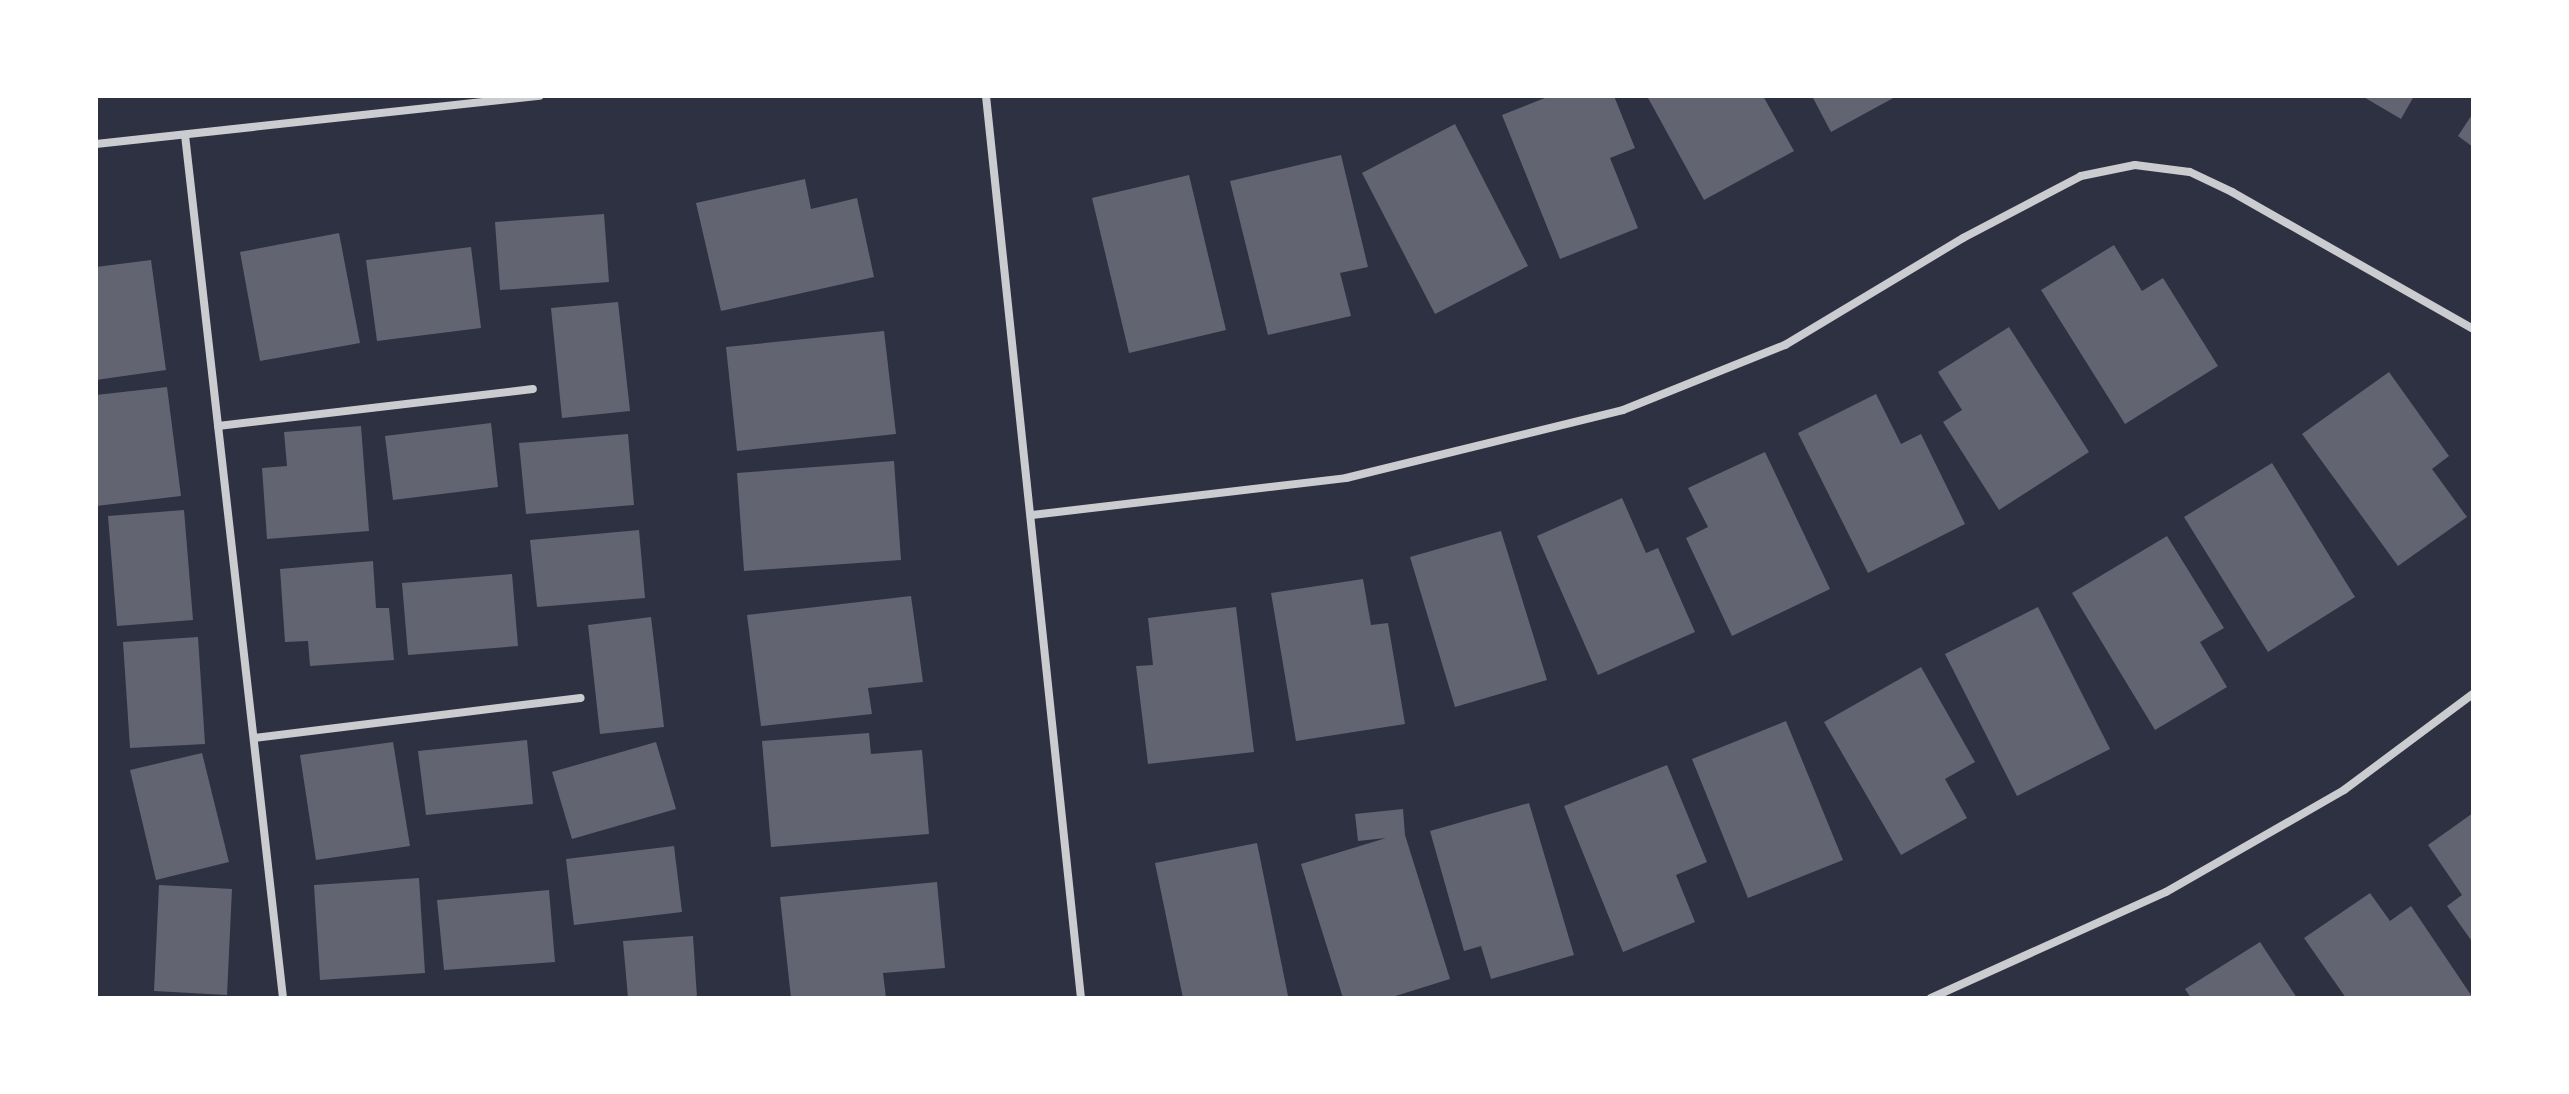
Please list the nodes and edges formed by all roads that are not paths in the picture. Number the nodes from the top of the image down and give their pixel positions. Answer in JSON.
{"nodes":[{"id":1,"x":539,"y":96,"type":"edge"},
{"id":2,"x":986,"y":96,"type":"edge"},
{"id":3,"x":185,"y":135,"type":"junction"},
{"id":4,"x":96,"y":144,"type":"edge"},
{"id":5,"x":2473,"y":329,"type":"edge"},
{"id":6,"x":533,"y":389,"type":"dead end"},
{"id":7,"x":218,"y":426,"type":"junction"},
{"id":8,"x":1032,"y":515,"type":"junction"},
{"id":9,"x":2473,"y":694,"type":"edge"},
{"id":10,"x":581,"y":698,"type":"dead end"},
{"id":11,"x":254,"y":738,"type":"junction"},
{"id":12,"x":283,"y":998,"type":"edge"},
{"id":13,"x":1081,"y":998,"type":"edge"},
{"id":14,"x":1931,"y":998,"type":"edge"}],
"edges":[{"from":1,"to":3,"type":"street"},
{"from":2,"to":8,"type":"street"},
{"from":3,"to":4,"type":"street"},
{"from":3,"to":7,"type":"street"},
{"from":5,"to":8,"type":"street"},
{"from":6,"to":7,"type":"street"},
{"from":7,"to":11,"type":"street"},
{"from":8,"to":13,"type":"street"},
{"from":9,"to":14,"type":"street"},
{"from":10,"to":11,"type":"street"},
{"from":11,"to":12,"type":"street"}]}
